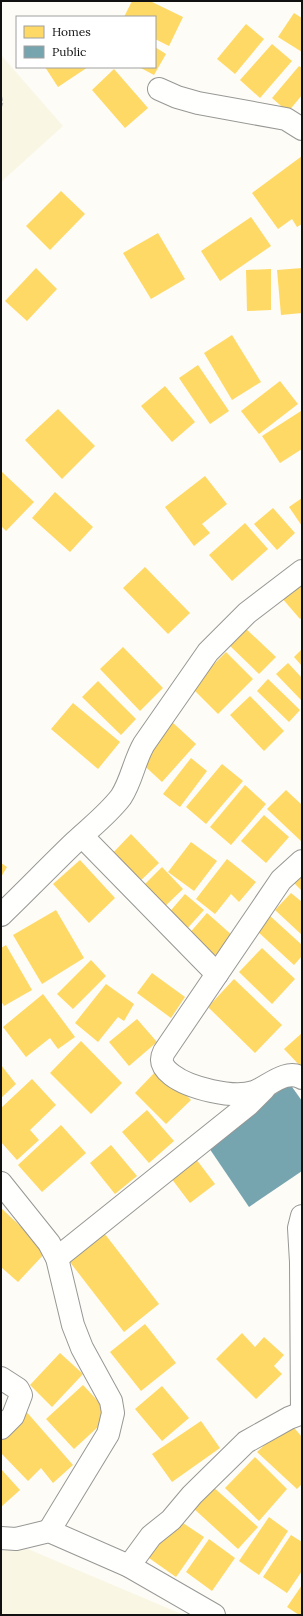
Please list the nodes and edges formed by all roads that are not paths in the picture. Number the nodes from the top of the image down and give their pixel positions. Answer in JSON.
{"nodes":[{"id":1,"x":160,"y":89,"type":"dead end"},
{"id":2,"x":302,"y":129,"type":"edge"},
{"id":3,"x":302,"y":571,"type":"edge"},
{"id":4,"x":82,"y":836,"type":"junction"},
{"id":5,"x":302,"y":861,"type":"edge"},
{"id":6,"x":1,"y":915,"type":"edge"},
{"id":7,"x":217,"y":974,"type":"junction"},
{"id":8,"x":302,"y":1078,"type":"edge"},
{"id":9,"x":267,"y":1086,"type":"junction"},
{"id":10,"x":1,"y":1183,"type":"edge"},
{"id":11,"x":302,"y":1216,"type":"edge"},
{"id":12,"x":57,"y":1258,"type":"junction"},
{"id":13,"x":1,"y":1378,"type":"edge"},
{"id":14,"x":302,"y":1413,"type":"edge"},
{"id":15,"x":1,"y":1428,"type":"edge"},
{"id":16,"x":49,"y":1531,"type":"junction"},
{"id":17,"x":1,"y":1538,"type":"edge"},
{"id":18,"x":129,"y":1566,"type":"junction"},
{"id":19,"x":214,"y":1615,"type":"edge"}],
"edges":[{"from":1,"to":2,"type":"street"},
{"from":3,"to":4,"type":"street"},
{"from":4,"to":6,"type":"street"},
{"from":4,"to":7,"type":"street"},
{"from":5,"to":7,"type":"street"},
{"from":7,"to":9,"type":"street"},
{"from":8,"to":9,"type":"street"},
{"from":9,"to":12,"type":"street"},
{"from":10,"to":12,"type":"street"},
{"from":11,"to":14,"type":"street"},
{"from":12,"to":16,"type":"street"},
{"from":13,"to":15,"type":"street"},
{"from":14,"to":18,"type":"street"},
{"from":16,"to":17,"type":"street"},
{"from":16,"to":18,"type":"street"},
{"from":18,"to":19,"type":"street"}]}
